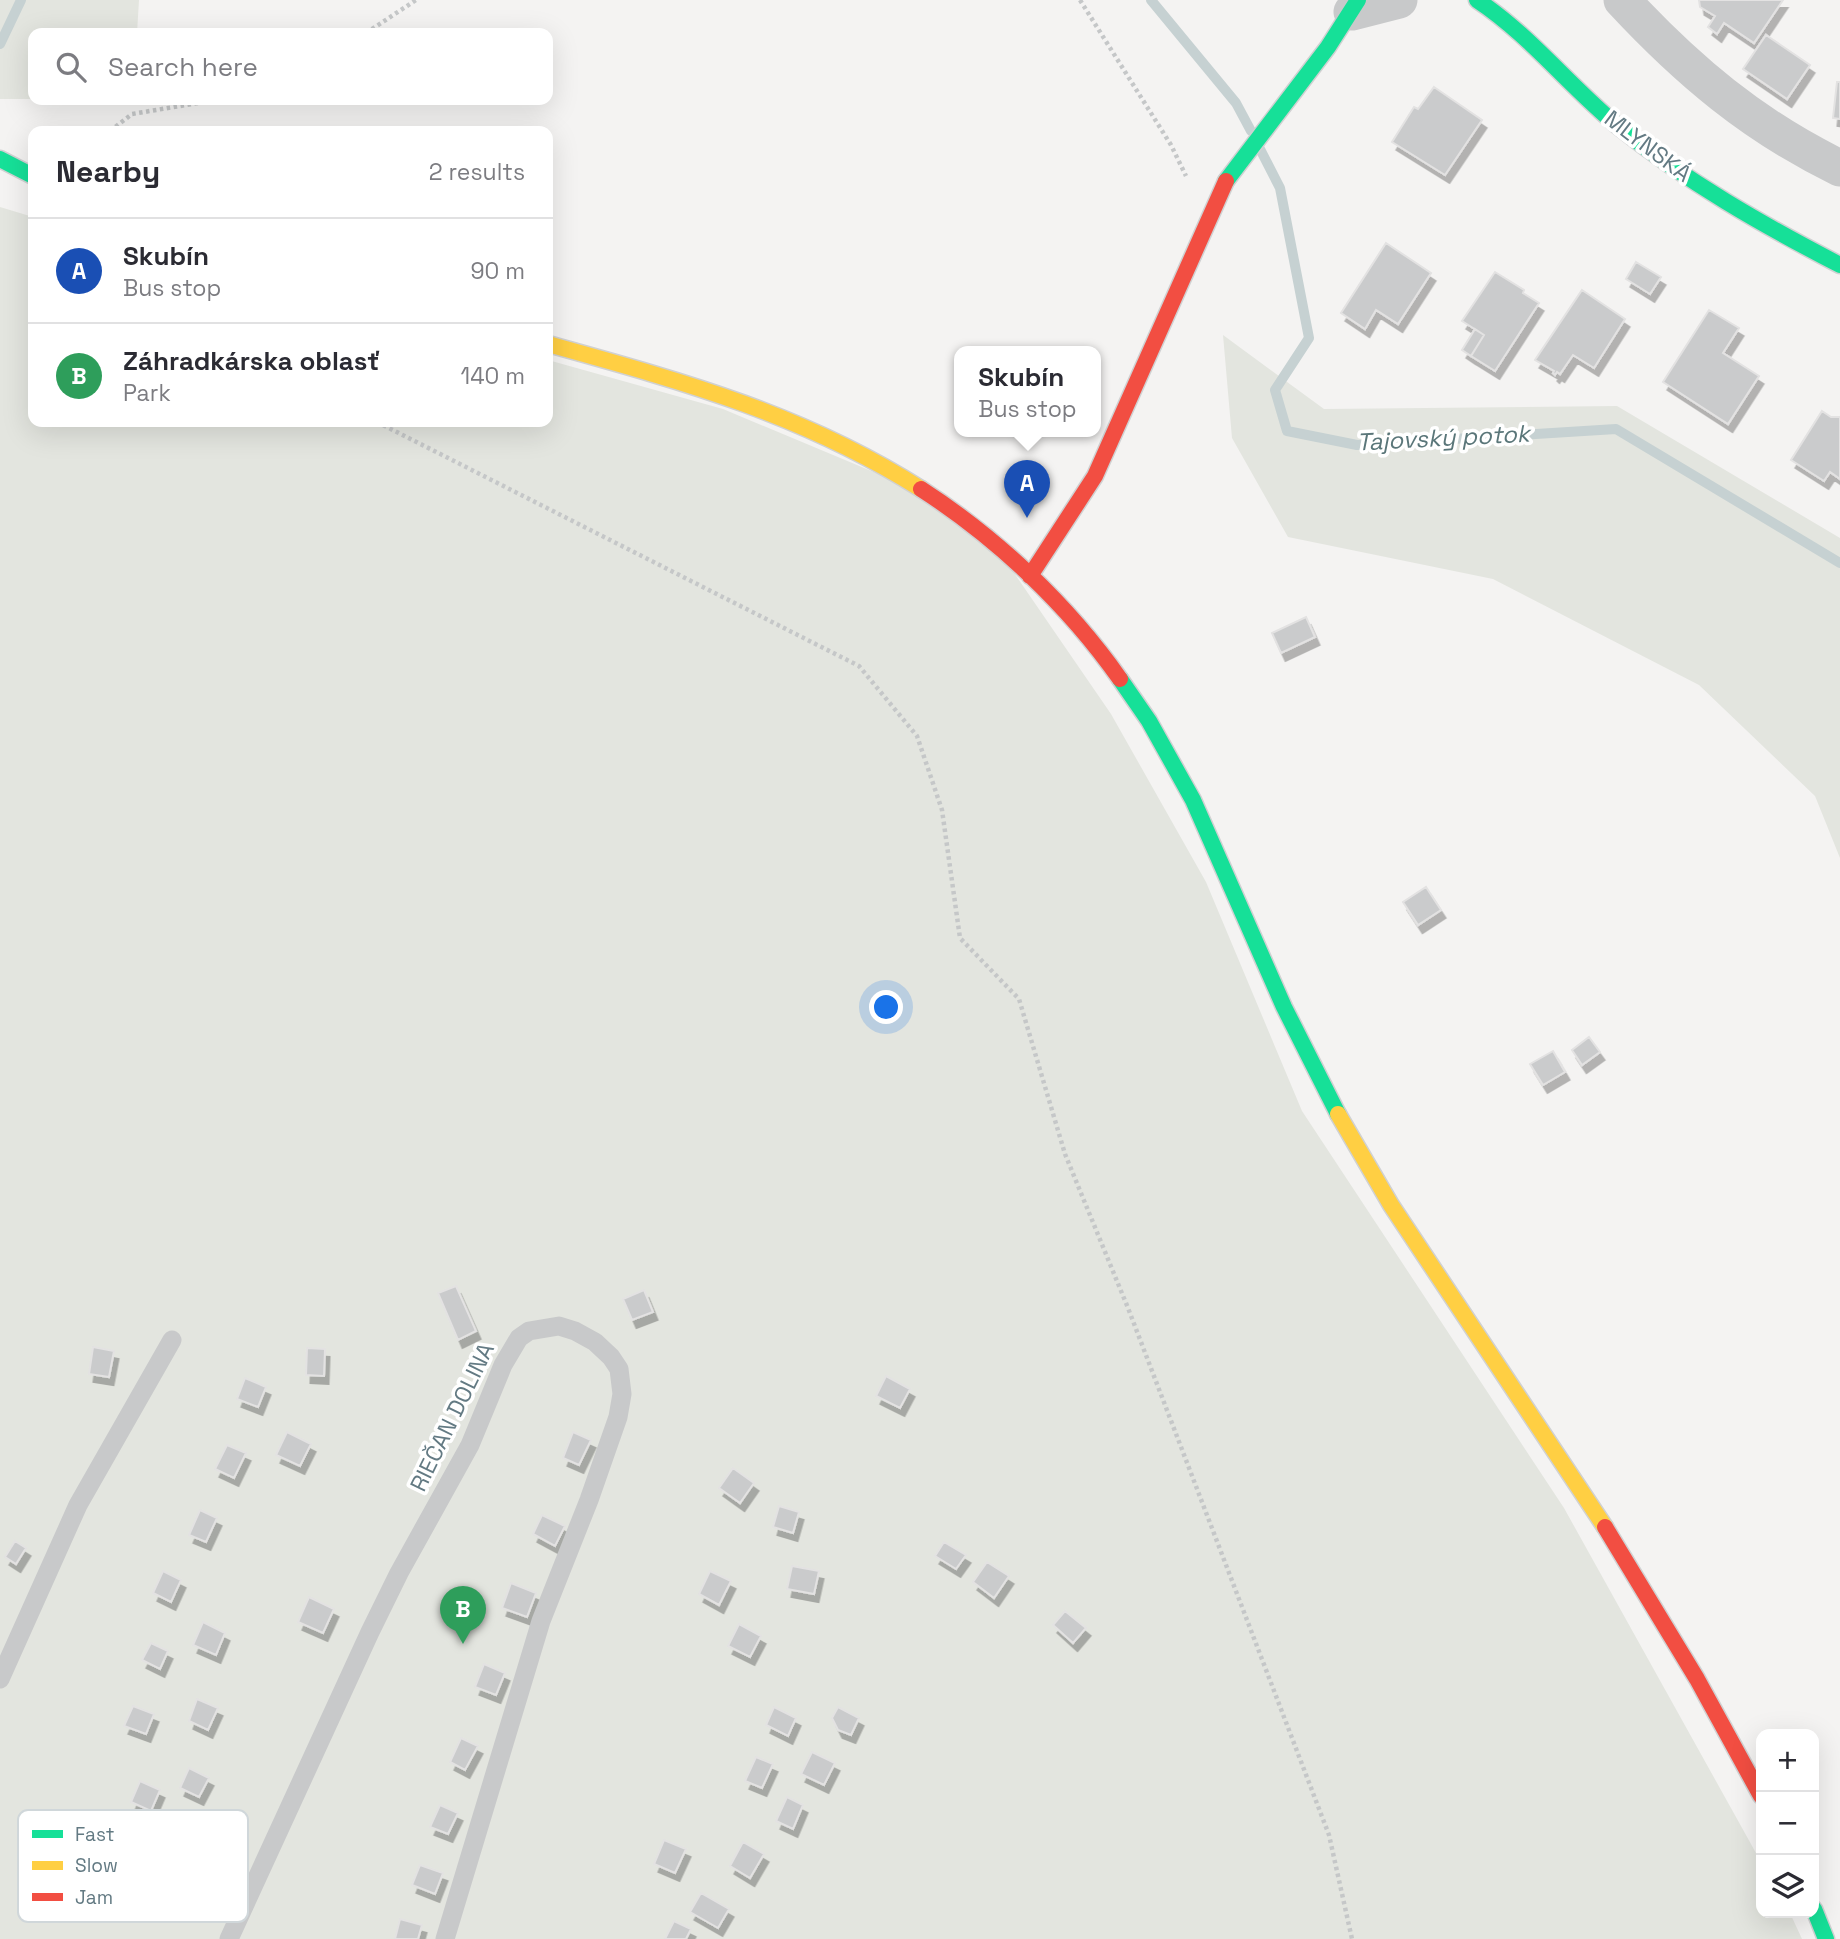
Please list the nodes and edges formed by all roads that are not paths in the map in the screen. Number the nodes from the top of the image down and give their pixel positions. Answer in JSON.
{"nodes":[{"id":1,"x":1399,"y":0,"type":"edge"},
{"id":2,"x":1477,"y":0,"type":"edge"},
{"id":3,"x":1622,"y":0,"type":"edge"},
{"id":4,"x":1355,"y":6,"type":"edge"},
{"id":5,"x":0,"y":159,"type":"edge"},
{"id":6,"x":1840,"y":168,"type":"edge"},
{"id":7,"x":28,"y":173,"type":"edge"},
{"id":8,"x":1840,"y":265,"type":"edge"},
{"id":9,"x":553,"y":345,"type":"edge"},
{"id":10,"x":1030,"y":576,"type":"junction"},
{"id":11,"x":172,"y":1340,"type":"dead end"},
{"id":12,"x":0,"y":1679,"type":"edge"},
{"id":13,"x":1759,"y":1792,"type":"edge"},
{"id":14,"x":248,"y":1898,"type":"edge"},
{"id":15,"x":1818,"y":1918,"type":"edge"},
{"id":16,"x":237,"y":1922,"type":"edge"},
{"id":17,"x":229,"y":1939,"type":"edge"},
{"id":18,"x":445,"y":1939,"type":"edge"},
{"id":19,"x":1826,"y":1939,"type":"edge"}],
"edges":[{"from":1,"to":4,"type":"street"},
{"from":2,"to":8,"type":"main road","name":"MLYNSKÁ"},
{"from":3,"to":6,"type":"street"},
{"from":4,"to":10,"type":"main road"},
{"from":5,"to":7,"type":"main road"},
{"from":9,"to":10,"type":"main road"},
{"from":10,"to":13,"type":"main road"},
{"from":11,"to":12,"type":"lane"},
{"from":14,"to":18,"type":"lane","name":"RIEČAN DOLINA"},
{"from":15,"to":19,"type":"main road"},
{"from":16,"to":17,"type":"lane","name":"RIEČAN DOLINA"}]}
